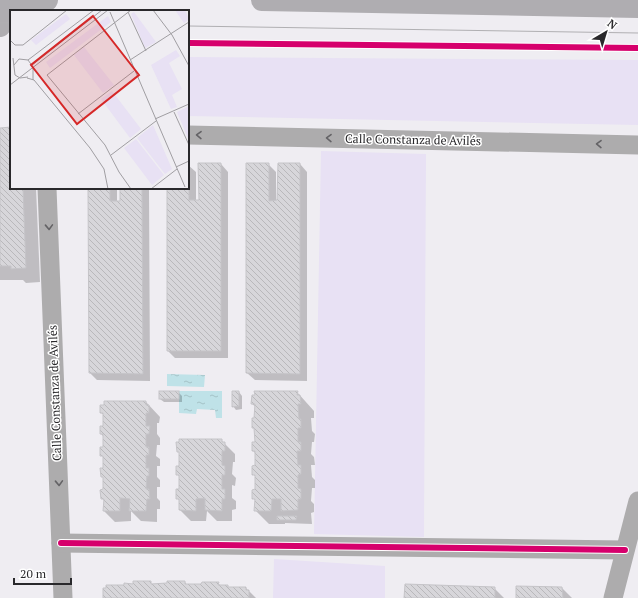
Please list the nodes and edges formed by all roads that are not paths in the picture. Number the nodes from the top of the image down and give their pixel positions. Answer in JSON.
{"nodes":[{"id":1,"x":47,"y":0,"type":"edge"},
{"id":2,"x":262,"y":0,"type":"edge"},
{"id":3,"x":9,"y":4,"type":"edge"},
{"id":4,"x":638,"y":7,"type":"edge"},
{"id":5,"x":0,"y":26,"type":"edge"},
{"id":6,"x":189,"y":135,"type":"edge"},
{"id":7,"x":638,"y":144,"type":"edge"},
{"id":8,"x":47,"y":189,"type":"edge"},
{"id":9,"x":638,"y":501,"type":"edge"},
{"id":10,"x":61,"y":543,"type":"junction"},
{"id":11,"x":625,"y":550,"type":"junction"},
{"id":12,"x":63,"y":598,"type":"edge"},
{"id":13,"x":613,"y":598,"type":"edge"}],
"edges":[{"from":1,"to":3,"type":"main road"},
{"from":2,"to":4,"type":"main road"},
{"from":3,"to":5,"type":"main road"},
{"from":7,"to":6,"type":"street","name":"Calle Constanza de Avilés","one_way":true},
{"from":8,"to":10,"type":"street","name":"Calle Constanza de Avilés","one_way":true},
{"from":9,"to":11,"type":"street"},
{"from":10,"to":11,"type":"street"},
{"from":10,"to":12,"type":"street","name":"Calle Constanza de Avilés"},
{"from":11,"to":13,"type":"street"}]}
